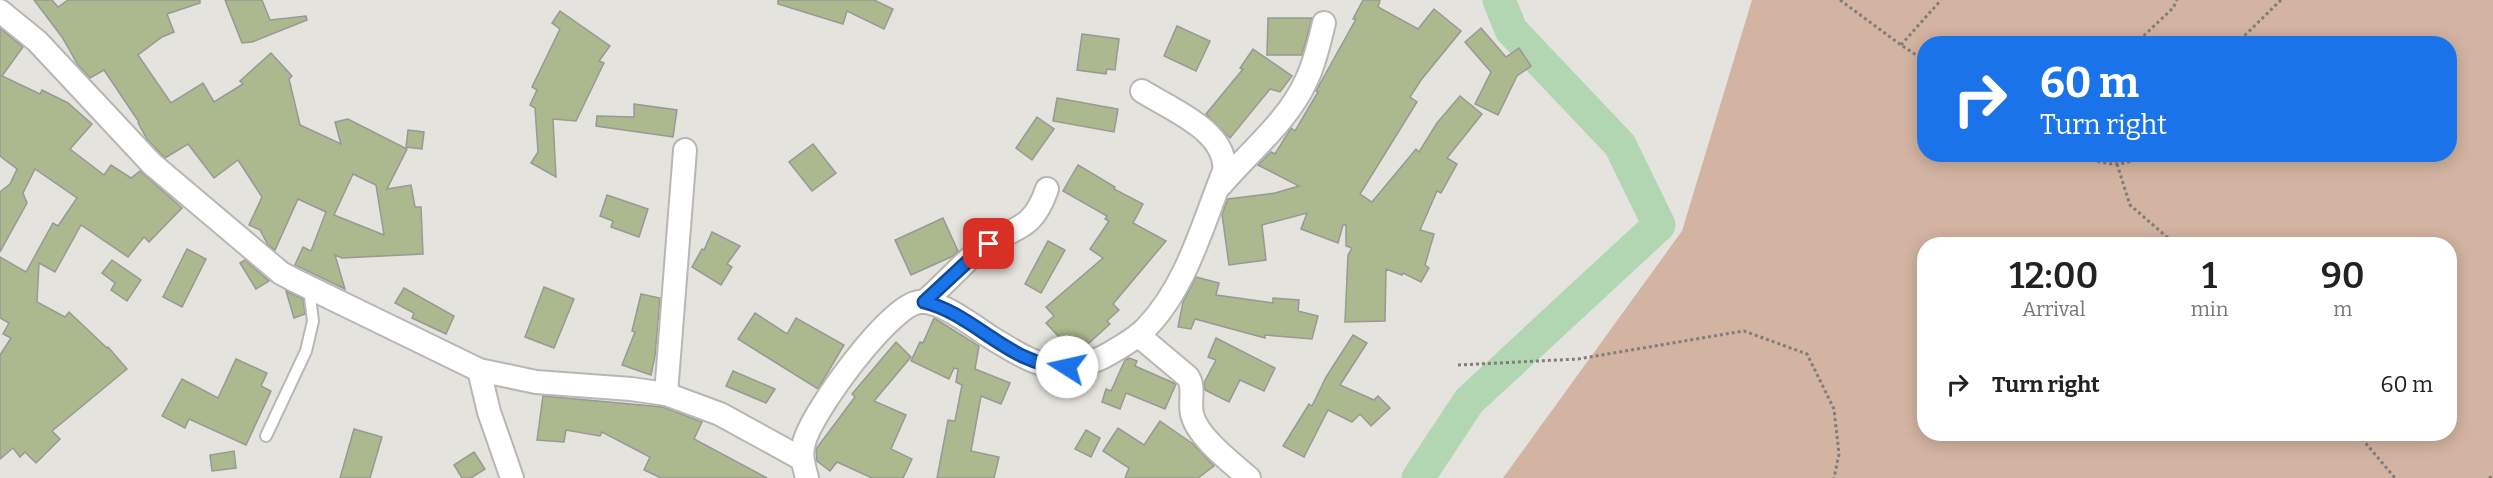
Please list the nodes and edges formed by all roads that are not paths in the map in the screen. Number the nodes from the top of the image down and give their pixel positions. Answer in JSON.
{"nodes":[{"id":1,"x":0,"y":11,"type":"edge"},
{"id":2,"x":1324,"y":23,"type":"dead end"},
{"id":3,"x":1142,"y":91,"type":"dead end"},
{"id":4,"x":685,"y":150,"type":"dead end"},
{"id":5,"x":1047,"y":189,"type":"dead end"},
{"id":6,"x":1216,"y":191,"type":"junction"},
{"id":7,"x":309,"y":289,"type":"junction"},
{"id":8,"x":924,"y":302,"type":"junction"},
{"id":9,"x":1138,"y":335,"type":"junction"},
{"id":10,"x":479,"y":370,"type":"junction"},
{"id":11,"x":666,"y":394,"type":"junction"},
{"id":12,"x":266,"y":436,"type":"dead end"},
{"id":13,"x":805,"y":468,"type":"edge"},
{"id":14,"x":512,"y":478,"type":"edge"},
{"id":15,"x":1249,"y":478,"type":"edge"}],
"edges":[{"from":1,"to":7,"type":"street"},
{"from":2,"to":6,"type":"street"},
{"from":3,"to":6,"type":"street"},
{"from":4,"to":11,"type":"street"},
{"from":5,"to":8,"type":"street"},
{"from":6,"to":9,"type":"street"},
{"from":7,"to":10,"type":"street"},
{"from":7,"to":12,"type":"lane"},
{"from":8,"to":9,"type":"street"},
{"from":8,"to":13,"type":"street"},
{"from":9,"to":15,"type":"street"},
{"from":10,"to":11,"type":"street"},
{"from":10,"to":14,"type":"street"},
{"from":11,"to":13,"type":"street"}]}
